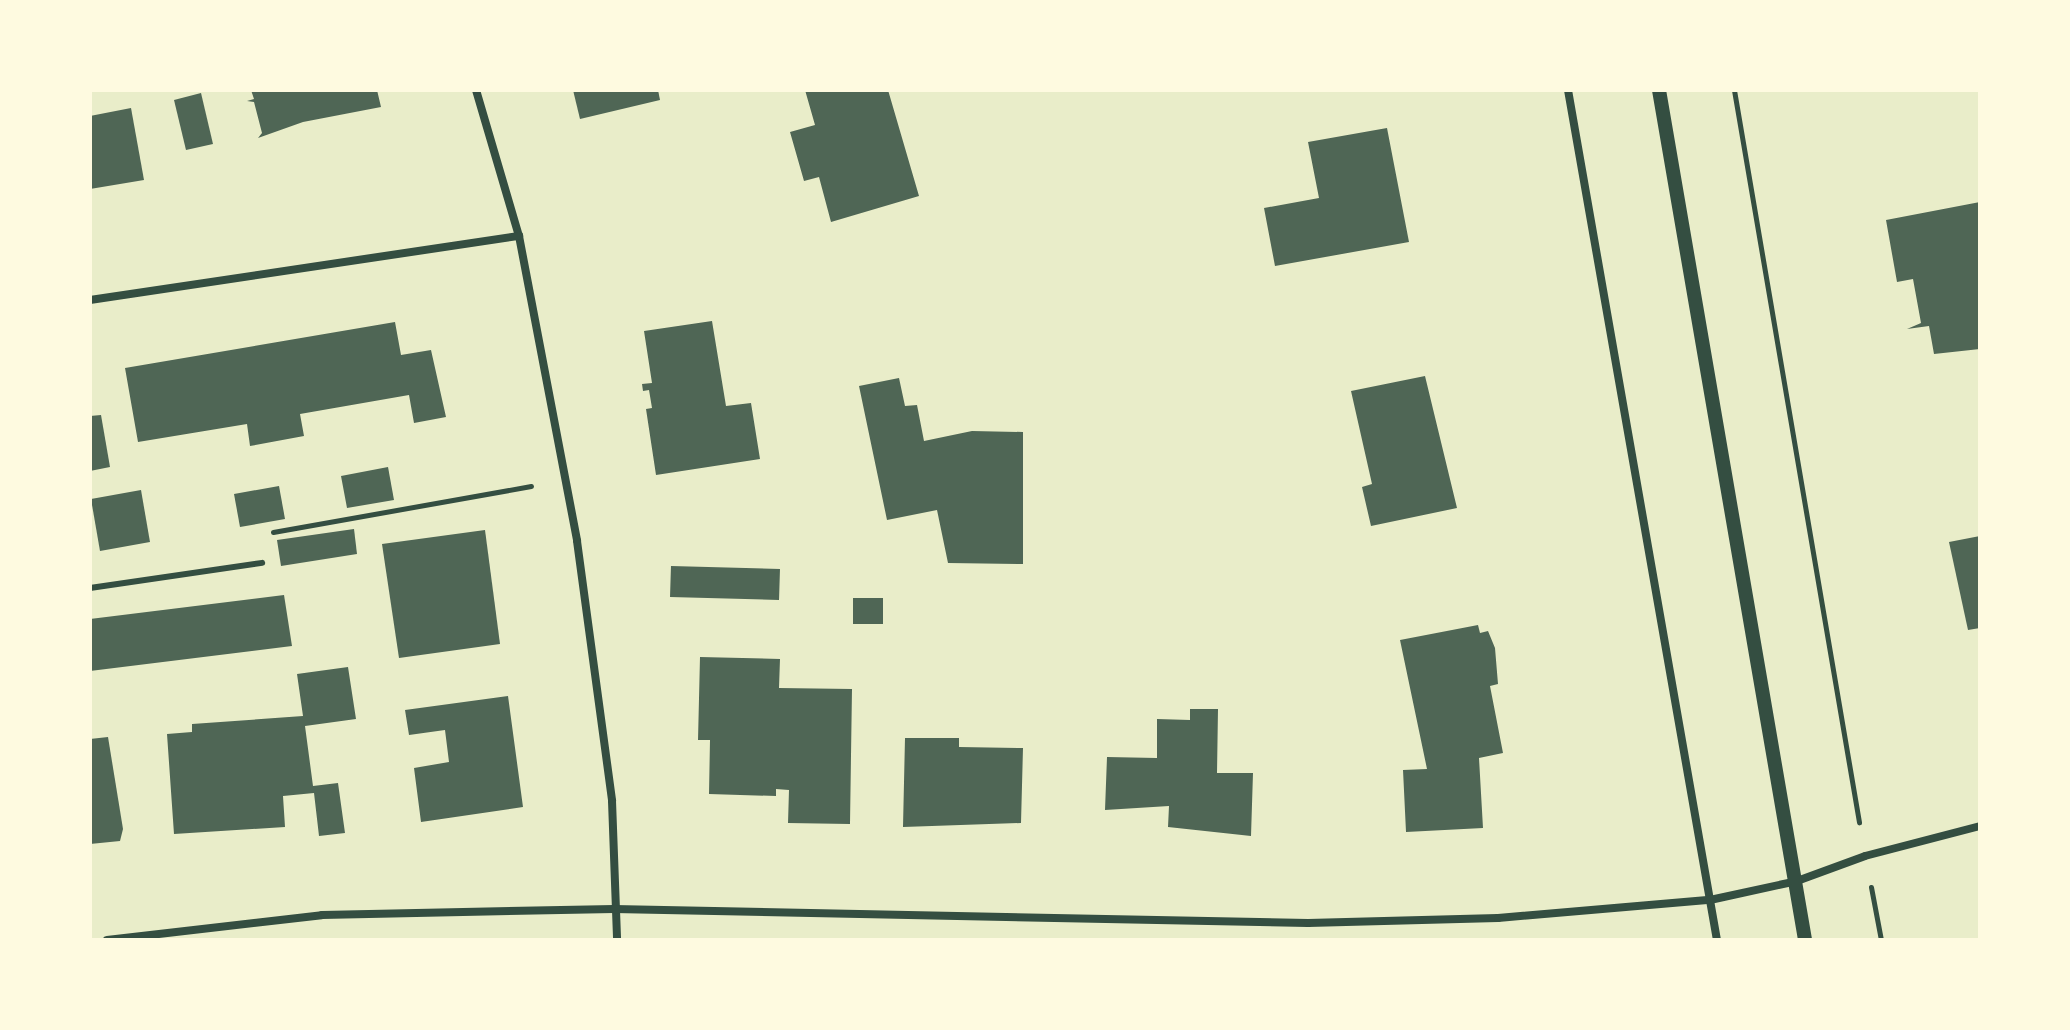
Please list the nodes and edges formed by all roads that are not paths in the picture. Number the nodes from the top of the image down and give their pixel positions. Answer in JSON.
{"nodes":[{"id":1,"x":476,"y":90,"type":"edge"},
{"id":2,"x":1568,"y":90,"type":"edge"},
{"id":3,"x":1659,"y":90,"type":"edge"},
{"id":4,"x":519,"y":236,"type":"junction"},
{"id":5,"x":90,"y":300,"type":"edge"},
{"id":6,"x":262,"y":563,"type":"road end"},
{"id":7,"x":90,"y":588,"type":"edge"},
{"id":8,"x":1980,"y":826,"type":"edge"},
{"id":9,"x":1797,"y":881,"type":"junction"},
{"id":10,"x":1710,"y":900,"type":"junction"},
{"id":11,"x":614,"y":909,"type":"junction"},
{"id":12,"x":107,"y":940,"type":"edge"},
{"id":13,"x":617,"y":940,"type":"edge"},
{"id":14,"x":1717,"y":940,"type":"edge"},
{"id":15,"x":1805,"y":940,"type":"edge"}],
"edges":[{"from":1,"to":4,"type":"street"},
{"from":2,"to":10,"type":"street"},
{"from":3,"to":9,"type":"street"},
{"from":4,"to":5,"type":"street"},
{"from":4,"to":11,"type":"street"},
{"from":6,"to":7,"type":"lane"},
{"from":8,"to":9,"type":"street"},
{"from":9,"to":10,"type":"street"},
{"from":9,"to":15,"type":"street"},
{"from":10,"to":11,"type":"street"},
{"from":10,"to":14,"type":"street"},
{"from":11,"to":12,"type":"street"},
{"from":11,"to":13,"type":"street"}]}
